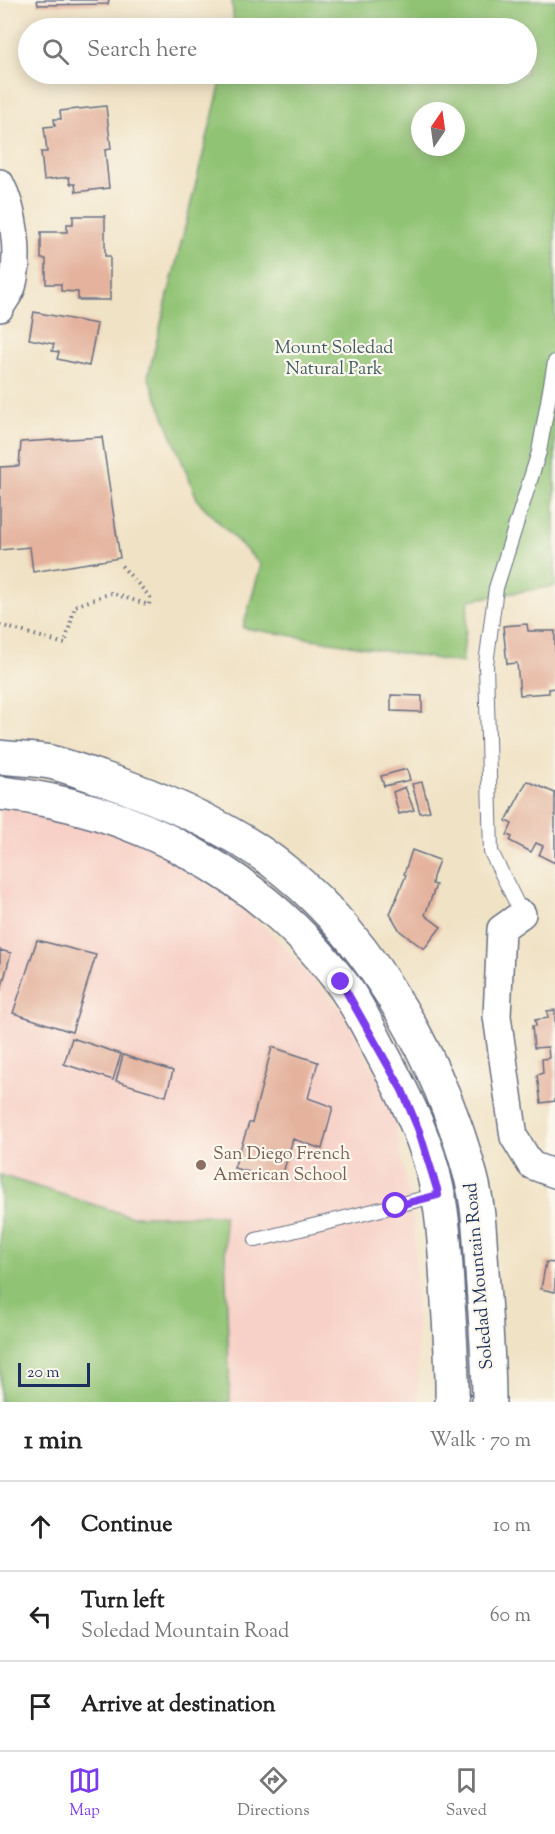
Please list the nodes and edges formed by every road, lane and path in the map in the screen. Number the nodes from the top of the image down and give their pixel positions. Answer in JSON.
{"nodes":[{"id":1,"x":0,"y":183,"type":"edge"},
{"id":2,"x":0,"y":308,"type":"edge"},
{"id":3,"x":555,"y":362,"type":"edge"},
{"id":4,"x":119,"y":563,"type":"dead end"},
{"id":5,"x":0,"y":625,"type":"edge"},
{"id":6,"x":0,"y":757,"type":"edge"},
{"id":7,"x":0,"y":793,"type":"edge"},
{"id":8,"x":522,"y":914,"type":"joint"},
{"id":9,"x":555,"y":1174,"type":"edge"},
{"id":10,"x":438,"y":1195,"type":"junction"},
{"id":11,"x":256,"y":1240,"type":"dead end"},
{"id":12,"x":452,"y":1402,"type":"edge"},
{"id":13,"x":489,"y":1402,"type":"edge"}],
"edges":[{"from":1,"to":2,"type":"street"},
{"from":3,"to":8,"type":"lane"},
{"from":4,"to":5,"type":"path"},
{"from":6,"to":13,"type":"main road","name":"Soledad Mountain Road"},
{"from":7,"to":10,"type":"main road","name":"Soledad Mountain Road"},
{"from":8,"to":9,"type":"street"},
{"from":10,"to":11,"type":"lane"},
{"from":10,"to":12,"type":"main road","name":"Soledad Mountain Road"}]}
